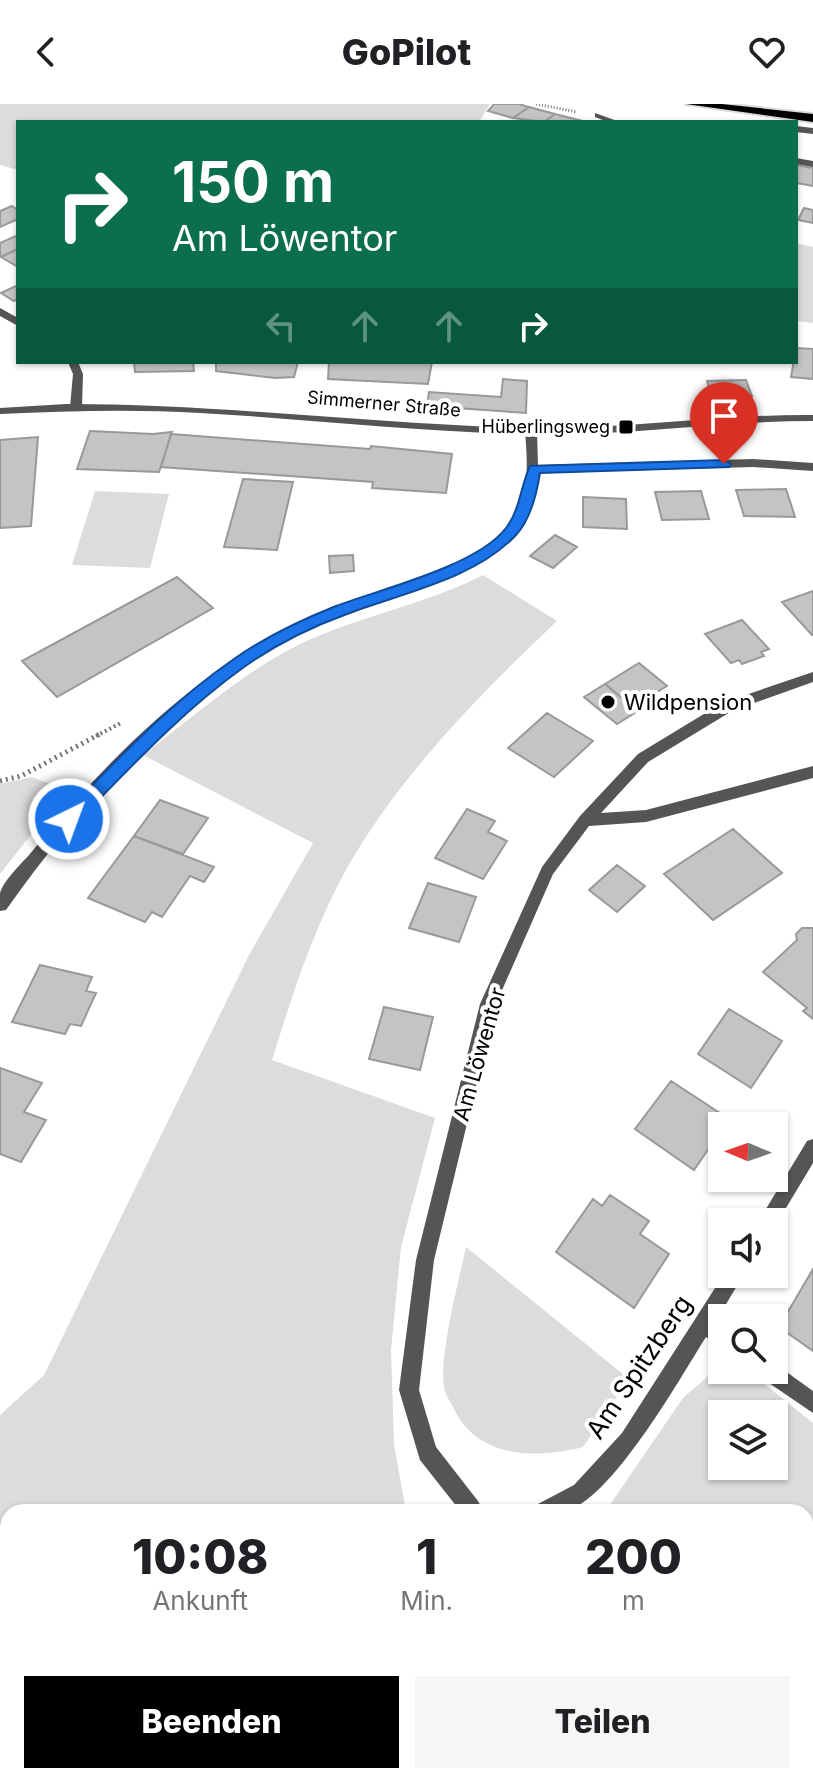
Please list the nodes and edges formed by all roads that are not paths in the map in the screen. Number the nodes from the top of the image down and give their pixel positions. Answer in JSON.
{"nodes":[{"id":1,"x":692,"y":104,"type":"edge"},
{"id":2,"x":793,"y":104,"type":"edge"},
{"id":3,"x":813,"y":107,"type":"edge"},
{"id":4,"x":598,"y":115,"type":"road end"},
{"id":5,"x":813,"y":118,"type":"edge"},
{"id":6,"x":611,"y":120,"type":"edge"},
{"id":7,"x":74,"y":364,"type":"edge"},
{"id":8,"x":76,"y":407,"type":"junction"},
{"id":9,"x":0,"y":411,"type":"edge"},
{"id":10,"x":813,"y":418,"type":"edge"},
{"id":11,"x":531,"y":432,"type":"junction"},
{"id":12,"x":813,"y":467,"type":"edge"},
{"id":13,"x":534,"y":469,"type":"junction"},
{"id":14,"x":813,"y":677,"type":"edge"},
{"id":15,"x":813,"y":772,"type":"edge"},
{"id":16,"x":585,"y":820,"type":"junction"},
{"id":17,"x":0,"y":905,"type":"edge"},
{"id":18,"x":813,"y":1147,"type":"edge"},
{"id":19,"x":776,"y":1208,"type":"edge"},
{"id":20,"x":726,"y":1288,"type":"edge"},
{"id":21,"x":704,"y":1324,"type":"junction"},
{"id":22,"x":708,"y":1327,"type":"edge"},
{"id":23,"x":787,"y":1384,"type":"edge"},
{"id":24,"x":813,"y":1403,"type":"edge"},
{"id":25,"x":469,"y":1504,"type":"edge"},
{"id":26,"x":558,"y":1504,"type":"edge"}],
"edges":[{"from":1,"to":5,"type":"highway"},
{"from":2,"to":3,"type":"highway"},
{"from":4,"to":6,"type":"street"},
{"from":7,"to":8,"type":"street"},
{"from":8,"to":9,"type":"street","name":"Simmerner Straße"},
{"from":8,"to":11,"type":"street","name":"Simmerner Straße"},
{"from":10,"to":11,"type":"street","name":"Simmerner Straße"},
{"from":11,"to":13,"type":"street"},
{"from":12,"to":13,"type":"street"},
{"from":13,"to":17,"type":"street"},
{"from":14,"to":16,"type":"street","name":"Am Löwentor"},
{"from":15,"to":16,"type":"street"},
{"from":16,"to":25,"type":"street","name":"Am Löwentor"},
{"from":18,"to":19,"type":"street"},
{"from":20,"to":21,"type":"street","name":"Am Spitzberg"},
{"from":21,"to":22,"type":"street"},
{"from":21,"to":26,"type":"street","name":"Am Spitzberg"},
{"from":23,"to":24,"type":"street"}]}
